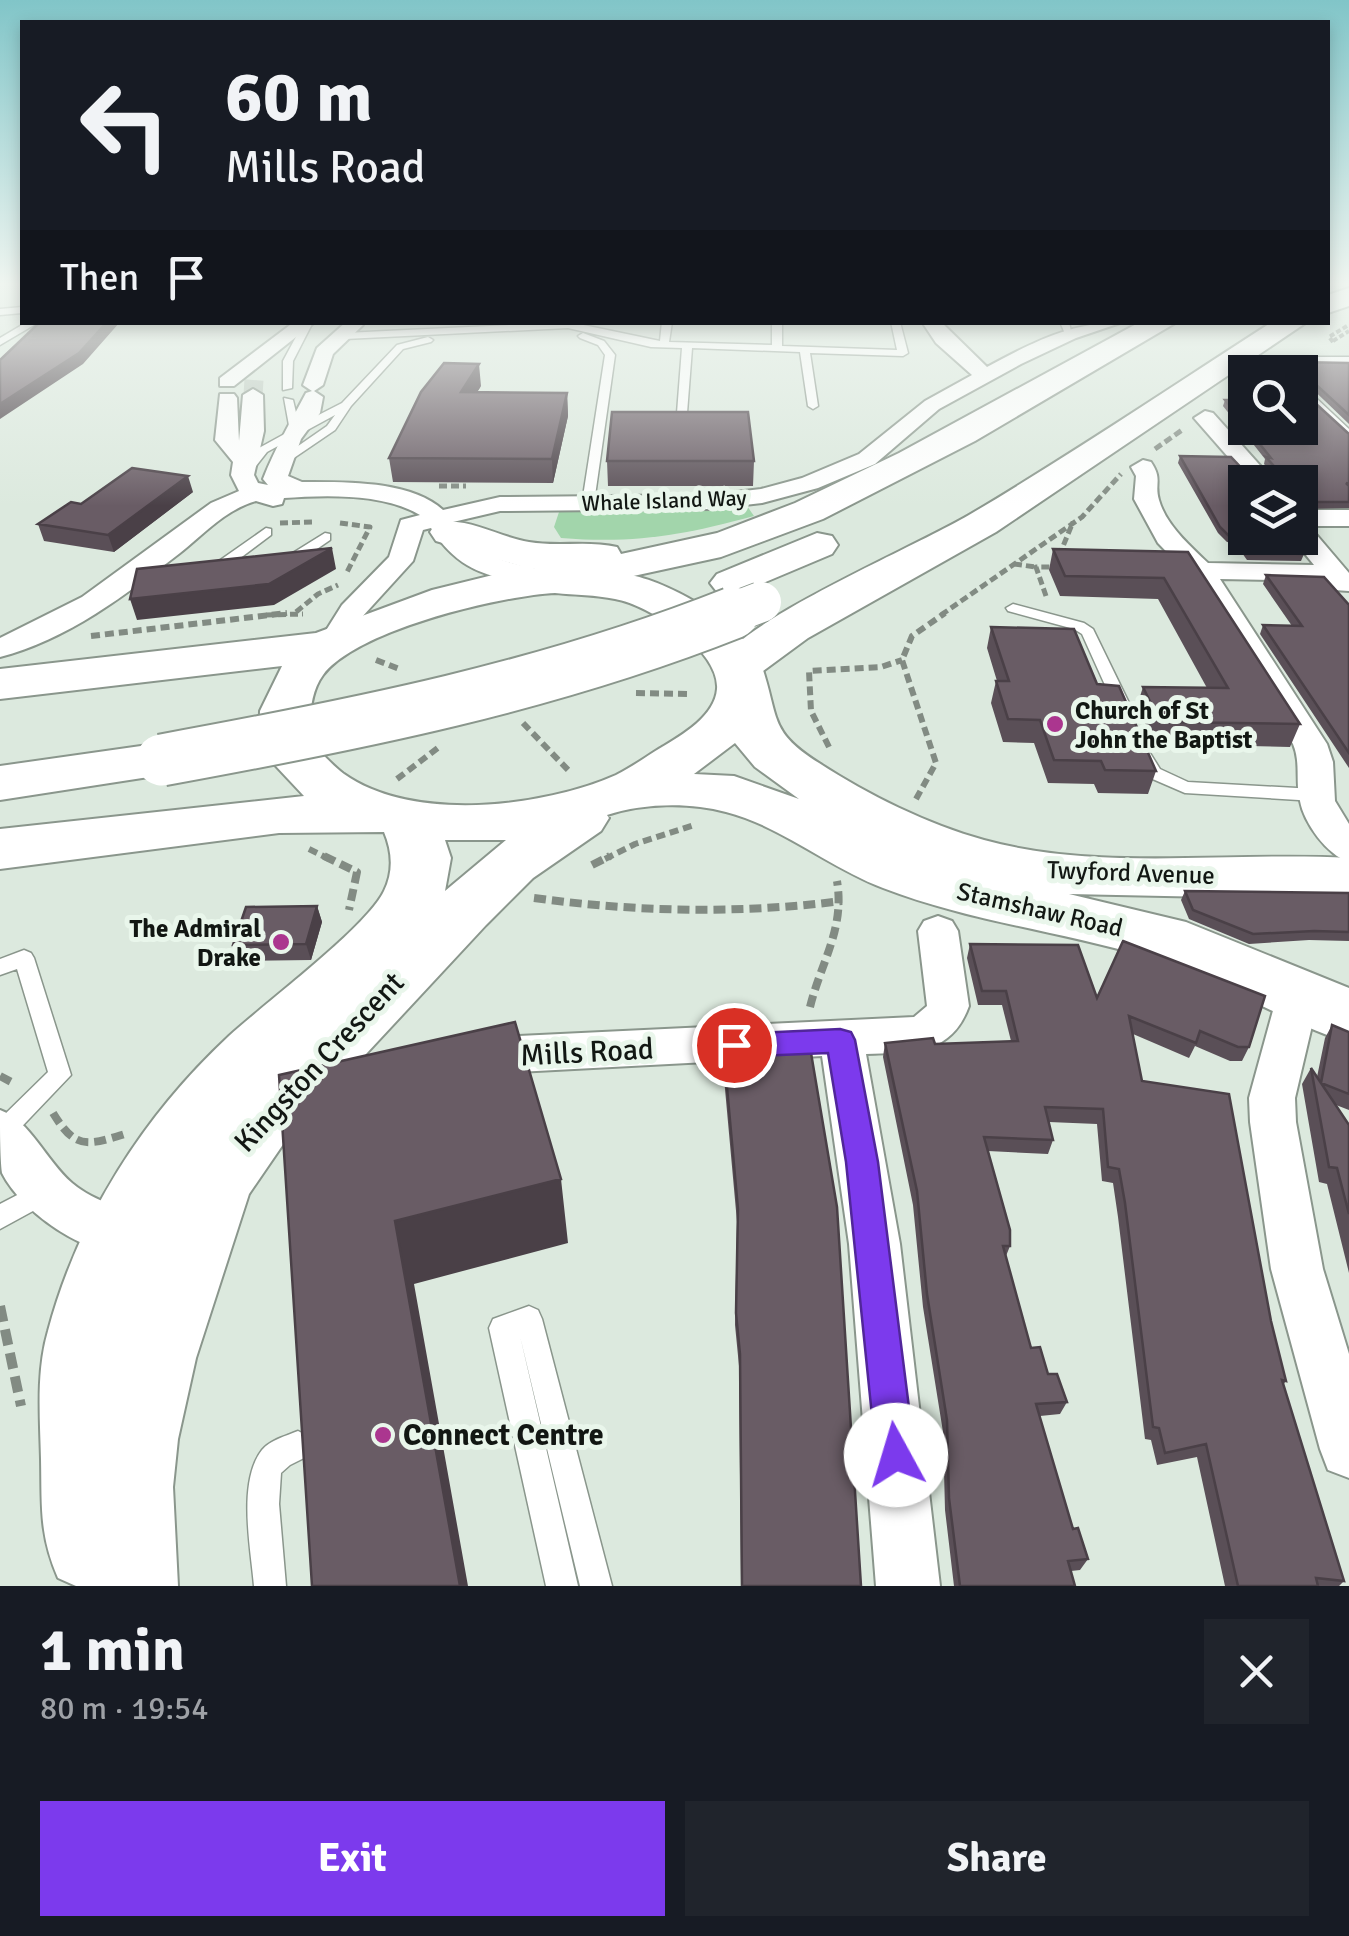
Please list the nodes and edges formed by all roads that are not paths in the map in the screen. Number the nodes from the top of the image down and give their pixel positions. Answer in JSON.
{"nodes":[{"id":1,"x":259,"y":358,"type":"tunnel mouth"},
{"id":2,"x":265,"y":358,"type":"tunnel mouth"},
{"id":3,"x":290,"y":358,"type":"edge"},
{"id":4,"x":322,"y":358,"type":"edge"},
{"id":5,"x":390,"y":358,"type":"edge"},
{"id":6,"x":610,"y":358,"type":"edge"},
{"id":7,"x":686,"y":358,"type":"edge"},
{"id":8,"x":807,"y":358,"type":"edge"},
{"id":9,"x":965,"y":358,"type":"edge"},
{"id":10,"x":1007,"y":358,"type":"edge"},
{"id":11,"x":1050,"y":358,"type":"edge"},
{"id":12,"x":1064,"y":358,"type":"edge"},
{"id":13,"x":1130,"y":358,"type":"edge"},
{"id":14,"x":1191,"y":358,"type":"edge"},
{"id":15,"x":1237,"y":358,"type":"edge"},
{"id":16,"x":1014,"y":360,"type":"junction"},
{"id":17,"x":1318,"y":360,"type":"edge"},
{"id":18,"x":1349,"y":360,"type":"edge"},
{"id":19,"x":985,"y":375,"type":"junction"},
{"id":20,"x":347,"y":404,"type":"junction"},
{"id":21,"x":1318,"y":404,"type":"edge"},
{"id":22,"x":813,"y":406,"type":"dead end"},
{"id":23,"x":1196,"y":422,"type":"road end"},
{"id":24,"x":681,"y":426,"type":"edge"},
{"id":25,"x":293,"y":434,"type":"junction"},
{"id":26,"x":1349,"y":435,"type":"edge"},
{"id":27,"x":281,"y":462,"type":"junction"},
{"id":28,"x":1141,"y":462,"type":"road end"},
{"id":29,"x":1244,"y":465,"type":"edge"},
{"id":30,"x":247,"y":476,"type":"junction"},
{"id":31,"x":301,"y":491,"type":"junction"},
{"id":32,"x":588,"y":503,"type":"junction"},
{"id":33,"x":1318,"y":518,"type":"edge"},
{"id":34,"x":1349,"y":518,"type":"edge"},
{"id":35,"x":368,"y":519,"type":"junction"},
{"id":36,"x":787,"y":520,"type":"junction"},
{"id":37,"x":410,"y":525,"type":"junction"},
{"id":38,"x":445,"y":525,"type":"junction"},
{"id":39,"x":266,"y":532,"type":"dead end"},
{"id":40,"x":325,"y":537,"type":"dead end"},
{"id":41,"x":179,"y":541,"type":"junction"},
{"id":42,"x":1318,"y":552,"type":"edge"},
{"id":43,"x":280,"y":566,"type":"edge"},
{"id":44,"x":241,"y":571,"type":"edge"},
{"id":45,"x":1201,"y":571,"type":"junction"},
{"id":46,"x":552,"y":580,"type":"junction"},
{"id":47,"x":1342,"y":581,"type":"edge"},
{"id":48,"x":747,"y":592,"type":"junction"},
{"id":49,"x":1013,"y":608,"type":"dead end"},
{"id":50,"x":318,"y":620,"type":"junction"},
{"id":51,"x":0,"y":648,"type":"edge"},
{"id":52,"x":740,"y":679,"type":"junction"},
{"id":53,"x":0,"y":684,"type":"edge"},
{"id":54,"x":1132,"y":727,"type":"edge"},
{"id":55,"x":160,"y":741,"type":"junction"},
{"id":56,"x":0,"y":744,"type":"edge"},
{"id":57,"x":1139,"y":745,"type":"edge"},
{"id":58,"x":0,"y":783,"type":"edge"},
{"id":59,"x":1316,"y":796,"type":"junction"},
{"id":60,"x":628,"y":809,"type":"junction"},
{"id":61,"x":395,"y":815,"type":"junction"},
{"id":62,"x":0,"y":849,"type":"edge"},
{"id":63,"x":1348,"y":868,"type":"edge"},
{"id":64,"x":938,"y":932,"type":"dead end"},
{"id":65,"x":0,"y":967,"type":"edge"},
{"id":66,"x":1324,"y":1006,"type":"edge"},
{"id":67,"x":824,"y":1030,"type":"junction"},
{"id":68,"x":445,"y":1057,"type":"edge"},
{"id":69,"x":1,"y":1131,"type":"edge"},
{"id":70,"x":46,"y":1191,"type":"junction"},
{"id":71,"x":0,"y":1217,"type":"edge"},
{"id":72,"x":159,"y":1237,"type":"junction"},
{"id":73,"x":298,"y":1446,"type":"edge"},
{"id":74,"x":1349,"y":1449,"type":"edge"},
{"id":75,"x":97,"y":1586,"type":"edge"},
{"id":76,"x":128,"y":1586,"type":"edge"},
{"id":77,"x":270,"y":1586,"type":"edge"},
{"id":78,"x":562,"y":1586,"type":"edge"},
{"id":79,"x":596,"y":1586,"type":"edge"},
{"id":80,"x":908,"y":1586,"type":"edge"}],
"edges":[{"from":1,"to":30,"type":"street"},
{"from":2,"to":30,"type":"street"},
{"from":3,"to":25,"type":"lane"},
{"from":4,"to":25,"type":"street"},
{"from":5,"to":20,"type":"lane"},
{"from":6,"to":32,"type":"lane"},
{"from":7,"to":24,"type":"lane"},
{"from":8,"to":22,"type":"lane"},
{"from":9,"to":19,"type":"street"},
{"from":10,"to":16,"type":"street"},
{"from":11,"to":36,"type":"main road"},
{"from":12,"to":16,"type":"main road"},
{"from":13,"to":48,"type":"main road"},
{"from":14,"to":48,"type":"main road"},
{"from":15,"to":52,"type":"main road"},
{"from":16,"to":19,"type":"street","name":"Whale Island Way"},
{"from":17,"to":18,"type":"lane"},
{"from":19,"to":32,"type":"street","name":"Whale Island Way"},
{"from":20,"to":25,"type":"lane"},
{"from":20,"to":27,"type":"lane"},
{"from":21,"to":26,"type":"lane"},
{"from":23,"to":29,"type":"street"},
{"from":25,"to":27,"type":"street"},
{"from":25,"to":30,"type":"lane"},
{"from":27,"to":31,"type":"street"},
{"from":28,"to":45,"type":"street"},
{"from":30,"to":31,"type":"street"},
{"from":30,"to":35,"type":"street"},
{"from":30,"to":41,"type":"street"},
{"from":31,"to":38,"type":"street"},
{"from":32,"to":38,"type":"street","name":"Whale Island Way"},
{"from":33,"to":34,"type":"street"},
{"from":35,"to":37,"type":"street"},
{"from":35,"to":41,"type":"street"},
{"from":36,"to":38,"type":"main road"},
{"from":36,"to":46,"type":"main road"},
{"from":37,"to":38,"type":"street","name":"Whale Island Way"},
{"from":37,"to":50,"type":"street"},
{"from":38,"to":46,"type":"street"},
{"from":39,"to":44,"type":"lane"},
{"from":40,"to":43,"type":"lane"},
{"from":41,"to":51,"type":"street"},
{"from":42,"to":47,"type":"street"},
{"from":45,"to":47,"type":"street"},
{"from":45,"to":59,"type":"street"},
{"from":46,"to":50,"type":"main road"},
{"from":46,"to":52,"type":"main road"},
{"from":48,"to":55,"type":"main road","bridge":true},
{"from":49,"to":54,"type":"lane"},
{"from":50,"to":53,"type":"main road"},
{"from":50,"to":61,"type":"main road"},
{"from":52,"to":60,"type":"main road","name":"Kingston Crescent"},
{"from":52,"to":63,"type":"main road","name":"Twyford Avenue"},
{"from":55,"to":56,"type":"main road"},
{"from":55,"to":58,"type":"main road"},
{"from":57,"to":59,"type":"lane"},
{"from":59,"to":63,"type":"street"},
{"from":60,"to":61,"type":"main road"},
{"from":60,"to":66,"type":"main road","name":"Stamshaw Road"},
{"from":60,"to":72,"type":"main road","name":"Kingston Crescent"},
{"from":61,"to":62,"type":"main road"},
{"from":61,"to":72,"type":"main road","name":"Kingston Crescent"},
{"from":64,"to":67,"type":"street","name":"Mills Road"},
{"from":65,"to":69,"type":"lane"},
{"from":66,"to":74,"type":"street"},
{"from":67,"to":68,"type":"street","name":"Mills Road"},
{"from":67,"to":80,"type":"street"},
{"from":69,"to":70,"type":"street"},
{"from":70,"to":71,"type":"lane"},
{"from":70,"to":72,"type":"street"},
{"from":72,"to":75,"type":"main road","name":"Kingston Crescent"},
{"from":72,"to":76,"type":"main road","name":"Kingston Crescent"},
{"from":73,"to":77,"type":"lane"},
{"from":78,"to":79,"type":"lane"}]}
